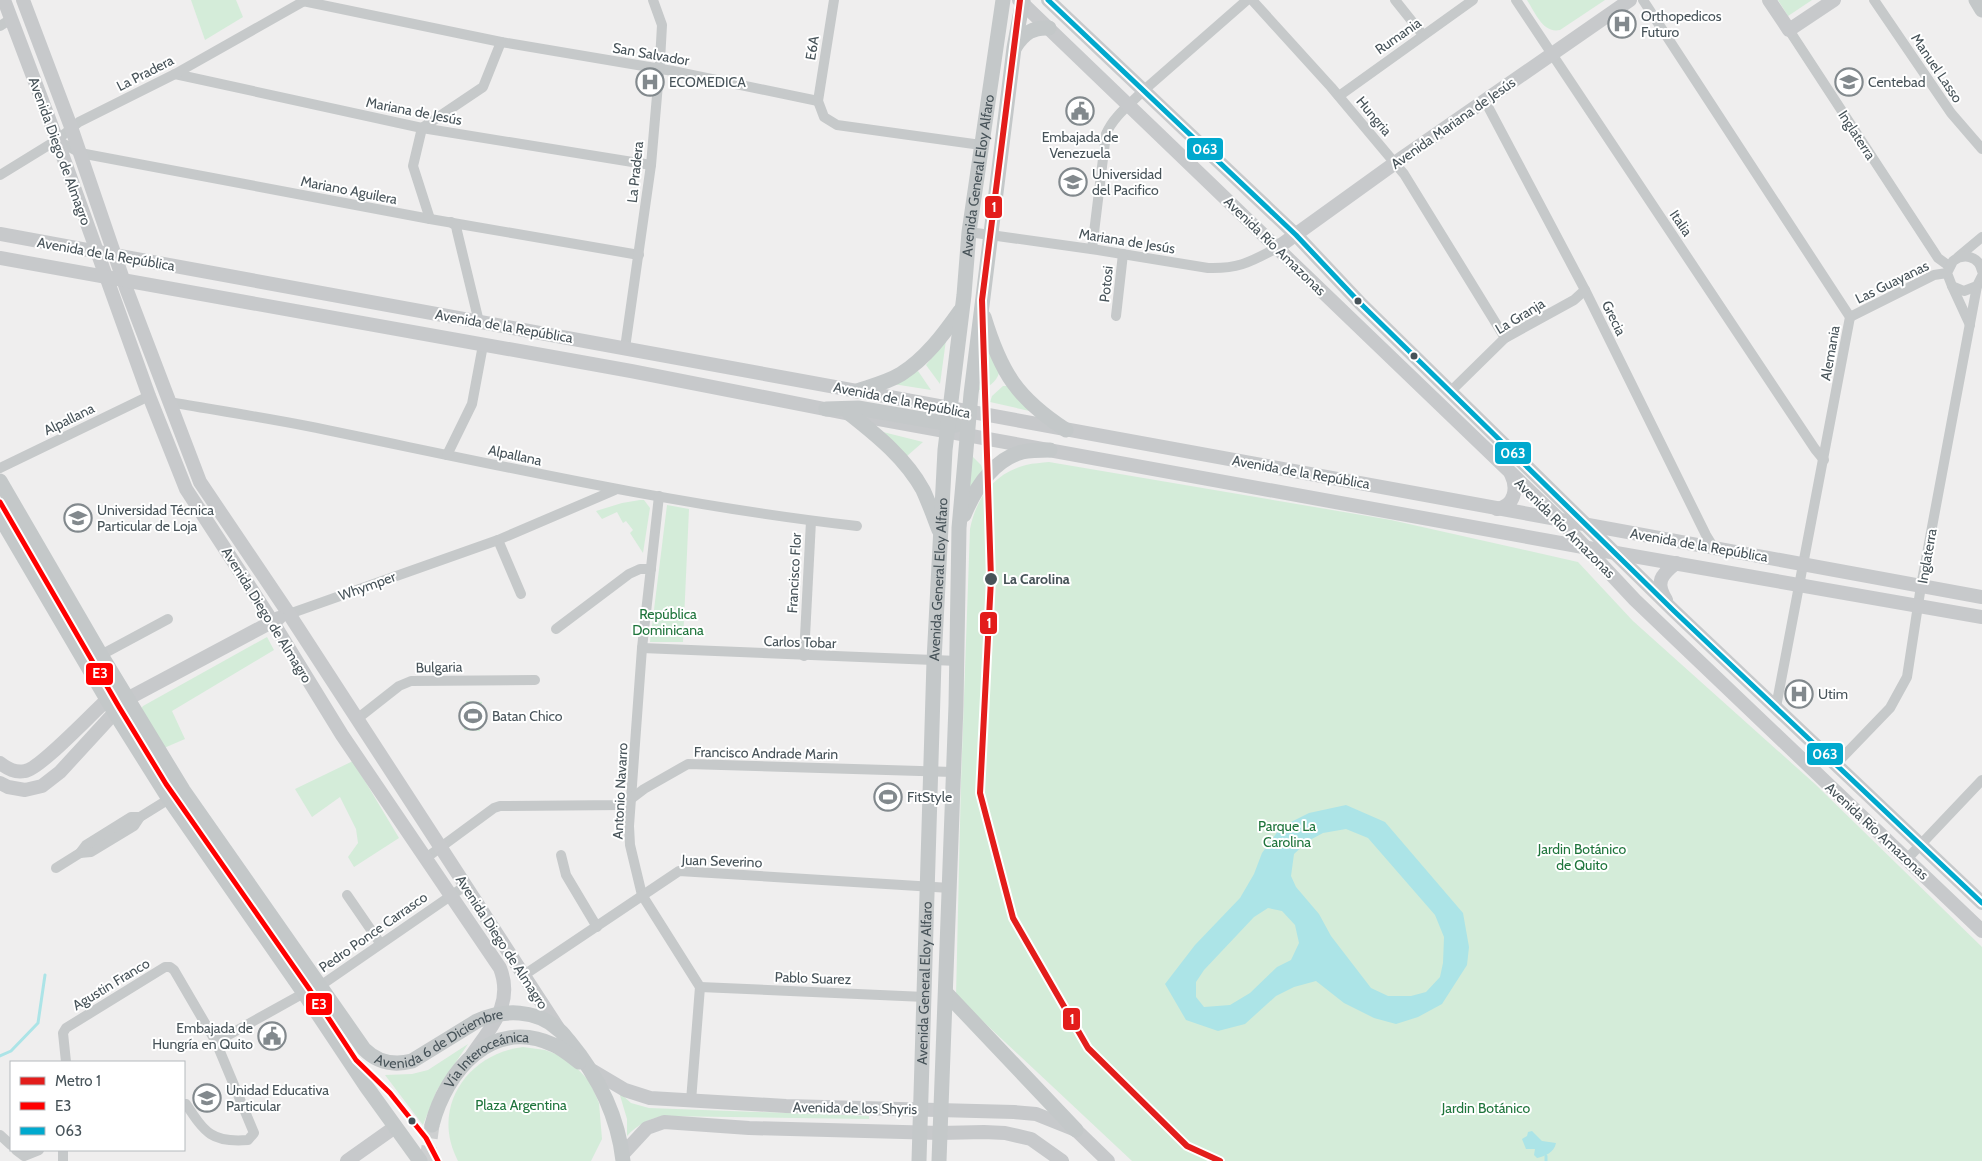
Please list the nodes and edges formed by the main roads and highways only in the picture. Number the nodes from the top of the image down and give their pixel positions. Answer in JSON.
{"nodes":[{"id":1,"x":4,"y":0,"type":"edge"},
{"id":2,"x":23,"y":0,"type":"edge"},
{"id":3,"x":992,"y":0,"type":"edge"},
{"id":4,"x":1003,"y":0,"type":"edge"},
{"id":5,"x":1048,"y":0,"type":"edge"},
{"id":6,"x":1630,"y":0,"type":"edge"},
{"id":7,"x":1769,"y":0,"type":"edge"},
{"id":8,"x":1834,"y":0,"type":"edge"},
{"id":9,"x":1976,"y":0,"type":"edge"},
{"id":10,"x":1021,"y":1,"type":"edge"},
{"id":11,"x":1982,"y":10,"type":"edge"},
{"id":12,"x":6,"y":23,"type":"edge"},
{"id":13,"x":999,"y":24,"type":"junction"},
{"id":14,"x":1049,"y":28,"type":"junction"},
{"id":15,"x":1014,"y":48,"type":"junction"},
{"id":16,"x":0,"y":234,"type":"edge"},
{"id":17,"x":1296,"y":235,"type":"junction"},
{"id":18,"x":1277,"y":248,"type":"junction"},
{"id":19,"x":98,"y":253,"type":"junction"},
{"id":20,"x":115,"y":256,"type":"junction"},
{"id":21,"x":0,"y":258,"type":"edge"},
{"id":22,"x":106,"y":277,"type":"junction"},
{"id":23,"x":124,"y":281,"type":"junction"},
{"id":24,"x":961,"y":310,"type":"junction"},
{"id":25,"x":982,"y":311,"type":"junction"},
{"id":26,"x":857,"y":391,"type":"junction"},
{"id":27,"x":950,"y":409,"type":"junction"},
{"id":28,"x":826,"y":410,"type":"junction"},
{"id":29,"x":969,"y":412,"type":"junction"},
{"id":30,"x":850,"y":414,"type":"junction"},
{"id":31,"x":948,"y":428,"type":"junction"},
{"id":32,"x":1066,"y":430,"type":"junction"},
{"id":33,"x":967,"y":435,"type":"junction"},
{"id":34,"x":1050,"y":450,"type":"junction"},
{"id":35,"x":1509,"y":471,"type":"junction"},
{"id":36,"x":0,"y":481,"type":"edge"},
{"id":37,"x":1498,"y":508,"type":"junction"},
{"id":38,"x":0,"y":517,"type":"edge"},
{"id":39,"x":1560,"y":520,"type":"junction"},
{"id":40,"x":1587,"y":525,"type":"junction"},
{"id":41,"x":959,"y":528,"type":"junction"},
{"id":42,"x":942,"y":537,"type":"junction"},
{"id":43,"x":1586,"y":547,"type":"junction"},
{"id":44,"x":1616,"y":553,"type":"junction"},
{"id":45,"x":1676,"y":564,"type":"junction"},
{"id":46,"x":1982,"y":597,"type":"edge"},
{"id":47,"x":1674,"y":612,"type":"junction"},
{"id":48,"x":289,"y":614,"type":"junction"},
{"id":49,"x":1982,"y":617,"type":"edge"},
{"id":50,"x":272,"y":621,"type":"junction"},
{"id":51,"x":128,"y":699,"type":"junction"},
{"id":52,"x":107,"y":700,"type":"junction"},
{"id":53,"x":115,"y":713,"type":"junction"},
{"id":54,"x":0,"y":763,"type":"edge"},
{"id":55,"x":0,"y":783,"type":"edge"},
{"id":56,"x":1982,"y":903,"type":"edge"},
{"id":57,"x":1981,"y":927,"type":"edge"},
{"id":58,"x":947,"y":994,"type":"junction"},
{"id":59,"x":500,"y":1014,"type":"junction"},
{"id":60,"x":559,"y":1029,"type":"junction"},
{"id":61,"x":471,"y":1056,"type":"junction"},
{"id":62,"x":592,"y":1072,"type":"junction"},
{"id":63,"x":921,"y":1109,"type":"junction"},
{"id":64,"x":941,"y":1110,"type":"junction"},
{"id":65,"x":432,"y":1125,"type":"tunnel mouth"},
{"id":66,"x":395,"y":1127,"type":"junction"},
{"id":67,"x":1076,"y":1130,"type":"junction"},
{"id":68,"x":920,"y":1133,"type":"junction"},
{"id":69,"x":940,"y":1133,"type":"junction"},
{"id":70,"x":621,"y":1159,"type":"edge"},
{"id":71,"x":418,"y":1160,"type":"edge"},
{"id":72,"x":347,"y":1161,"type":"edge"},
{"id":73,"x":919,"y":1161,"type":"edge"},
{"id":74,"x":939,"y":1161,"type":"edge"},
{"id":75,"x":1062,"y":1161,"type":"edge"},
{"id":76,"x":1108,"y":1161,"type":"edge"}],
"edges":[{"from":1,"to":12,"type":"main road","name":"Avenida Diego de Almagro"},
{"from":2,"to":20,"type":"main road","name":"Avenida Diego de Almagro"},
{"from":3,"to":13,"type":"main road"},
{"from":4,"to":13,"type":"main road","name":"Avenida General Eloy Alfaro"},
{"from":5,"to":17,"type":"main road","name":"Avenida Río Amazonas"},
{"from":6,"to":17,"type":"main road","name":"Avenida Mariana de Jesús"},
{"from":7,"to":8,"type":"main road","name":"Inglaterra"},
{"from":9,"to":11,"type":"main road"},
{"from":10,"to":14,"type":"main road","name":"Avenida Río Amazonas"},
{"from":10,"to":15,"type":"main road","name":"Avenida General Eloy Alfaro"},
{"from":12,"to":19,"type":"main road","name":"Avenida Diego de Almagro"},
{"from":13,"to":24,"type":"main road","name":"Avenida General Eloy Alfaro"},
{"from":14,"to":15,"type":"main road"},
{"from":14,"to":18,"type":"main road","name":"Avenida Río Amazonas"},
{"from":15,"to":25,"type":"main road","name":"Avenida General Eloy Alfaro"},
{"from":16,"to":19,"type":"main road","name":"Avenida de la República"},
{"from":17,"to":18,"type":"main road","name":"Avenida Mariana de Jesús"},
{"from":17,"to":40,"type":"main road","name":"Avenida Río Amazonas"},
{"from":18,"to":35,"type":"main road","name":"Avenida Río Amazonas"},
{"from":19,"to":20,"type":"main road","name":"Avenida de la República"},
{"from":19,"to":22,"type":"main road","name":"Avenida Diego de Almagro"},
{"from":20,"to":23,"type":"main road","name":"Avenida Diego de Almagro"},
{"from":20,"to":26,"type":"main road","name":"Avenida de la República"},
{"from":21,"to":22,"type":"main road","name":"Avenida de la República"},
{"from":22,"to":23,"type":"main road","name":"Avenida de la República"},
{"from":22,"to":50,"type":"main road","name":"Avenida Diego de Almagro"},
{"from":23,"to":28,"type":"main road","name":"Avenida de la República"},
{"from":23,"to":48,"type":"main road","name":"Avenida Diego de Almagro"},
{"from":24,"to":26,"type":"main road"},
{"from":24,"to":27,"type":"main road","name":"Avenida General Eloy Alfaro"},
{"from":25,"to":29,"type":"main road","name":"Avenida General Eloy Alfaro"},
{"from":25,"to":32,"type":"main road"},
{"from":26,"to":27,"type":"main road","name":"Avenida de la República"},
{"from":27,"to":29,"type":"main road","name":"Avenida de la República"},
{"from":27,"to":31,"type":"main road","name":"Avenida General Eloy Alfaro"},
{"from":28,"to":30,"type":"main road","name":"Avenida de la República"},
{"from":28,"to":31,"type":"main road"},
{"from":29,"to":31,"type":"main road"},
{"from":29,"to":32,"type":"main road","name":"Avenida de la República"},
{"from":29,"to":33,"type":"main road","name":"Avenida General Eloy Alfaro"},
{"from":30,"to":31,"type":"main road","name":"Avenida de la República"},
{"from":30,"to":42,"type":"main road"},
{"from":31,"to":33,"type":"main road","name":"Avenida de la República"},
{"from":31,"to":42,"type":"main road","name":"Avenida General Eloy Alfaro"},
{"from":32,"to":37,"type":"main road","name":"Avenida de la República"},
{"from":33,"to":34,"type":"main road","name":"Avenida de la República"},
{"from":33,"to":41,"type":"main road","name":"Avenida General Eloy Alfaro"},
{"from":34,"to":41,"type":"main road"},
{"from":34,"to":43,"type":"main road","name":"Avenida de la República"},
{"from":35,"to":37,"type":"main road"},
{"from":35,"to":39,"type":"main road","name":"Avenida Río Amazonas"},
{"from":36,"to":51,"type":"main road","name":"Avenida 6 de Diciembre"},
{"from":37,"to":39,"type":"main road","name":"Avenida de la República"},
{"from":38,"to":52,"type":"main road","name":"Avenida 6 de Diciembre"},
{"from":39,"to":40,"type":"main road","name":"Avenida de la República"},
{"from":39,"to":43,"type":"main road","name":"Avenida Río Amazonas"},
{"from":40,"to":44,"type":"main road","name":"Avenida Río Amazonas"},
{"from":40,"to":46,"type":"main road","name":"Avenida de la República"},
{"from":41,"to":58,"type":"main road","name":"Avenida General Eloy Alfaro"},
{"from":42,"to":63,"type":"main road","name":"Avenida General Eloy Alfaro"},
{"from":43,"to":44,"type":"main road","name":"Avenida de la República"},
{"from":43,"to":57,"type":"main road","name":"Avenida Río Amazonas"},
{"from":44,"to":45,"type":"main road","name":"Avenida de la República"},
{"from":44,"to":47,"type":"main road","name":"Avenida Río Amazonas"},
{"from":45,"to":47,"type":"main road"},
{"from":45,"to":49,"type":"main road","name":"Avenida de la República"},
{"from":47,"to":56,"type":"main road","name":"Avenida Río Amazonas"},
{"from":48,"to":50,"type":"main road","name":"Whymper"},
{"from":48,"to":60,"type":"main road","name":"Avenida Diego de Almagro"},
{"from":50,"to":51,"type":"main road","name":"Whymper"},
{"from":50,"to":59,"type":"main road","name":"Avenida Diego de Almagro"},
{"from":51,"to":52,"type":"main road","name":"Whymper"},
{"from":51,"to":53,"type":"main road","name":"Whymper"},
{"from":51,"to":59,"type":"main road","name":"Avenida 6 de Diciembre"},
{"from":52,"to":53,"type":"main road","name":"Avenida 6 de Diciembre"},
{"from":52,"to":54,"type":"main road"},
{"from":53,"to":55,"type":"main road","name":"Whymper"},
{"from":53,"to":66,"type":"main road","name":"Avenida 6 de Diciembre"},
{"from":58,"to":64,"type":"main road","name":"Avenida General Eloy Alfaro"},
{"from":58,"to":67,"type":"main road"},
{"from":59,"to":60,"type":"main road","name":"Avenida 6 de Diciembre"},
{"from":59,"to":61,"type":"main road","name":"Avenida Diego de Almagro"},
{"from":60,"to":62,"type":"main road","name":"Avenida 6 de Diciembre"},
{"from":61,"to":62,"type":"main road","name":"Vía Interoceánica"},
{"from":61,"to":65,"type":"main road","name":"Vía Interoceánica"},
{"from":62,"to":63,"type":"main road","name":"Avenida de los Shyris"},
{"from":62,"to":70,"type":"main road","name":"Avenida 6 de Diciembre"},
{"from":63,"to":64,"type":"main road","name":"Avenida de los Shyris"},
{"from":63,"to":68,"type":"main road","name":"Avenida General Eloy Alfaro"},
{"from":64,"to":67,"type":"main road","name":"Avenida de los Shyris"},
{"from":64,"to":69,"type":"main road","name":"Avenida General Eloy Alfaro"},
{"from":66,"to":71,"type":"main road","name":"Avenida 6 de Diciembre"},
{"from":66,"to":72,"type":"main road"},
{"from":67,"to":76,"type":"main road","name":"Avenida de los Shyris"},
{"from":68,"to":69,"type":"main road","name":"Avenida de los Shyris"},
{"from":68,"to":70,"type":"main road","name":"Avenida de los Shyris"},
{"from":68,"to":73,"type":"main road","name":"Avenida General Eloy Alfaro"},
{"from":69,"to":74,"type":"main road","name":"Avenida General Eloy Alfaro"},
{"from":69,"to":75,"type":"main road","name":"Avenida de los Shyris"}]}
